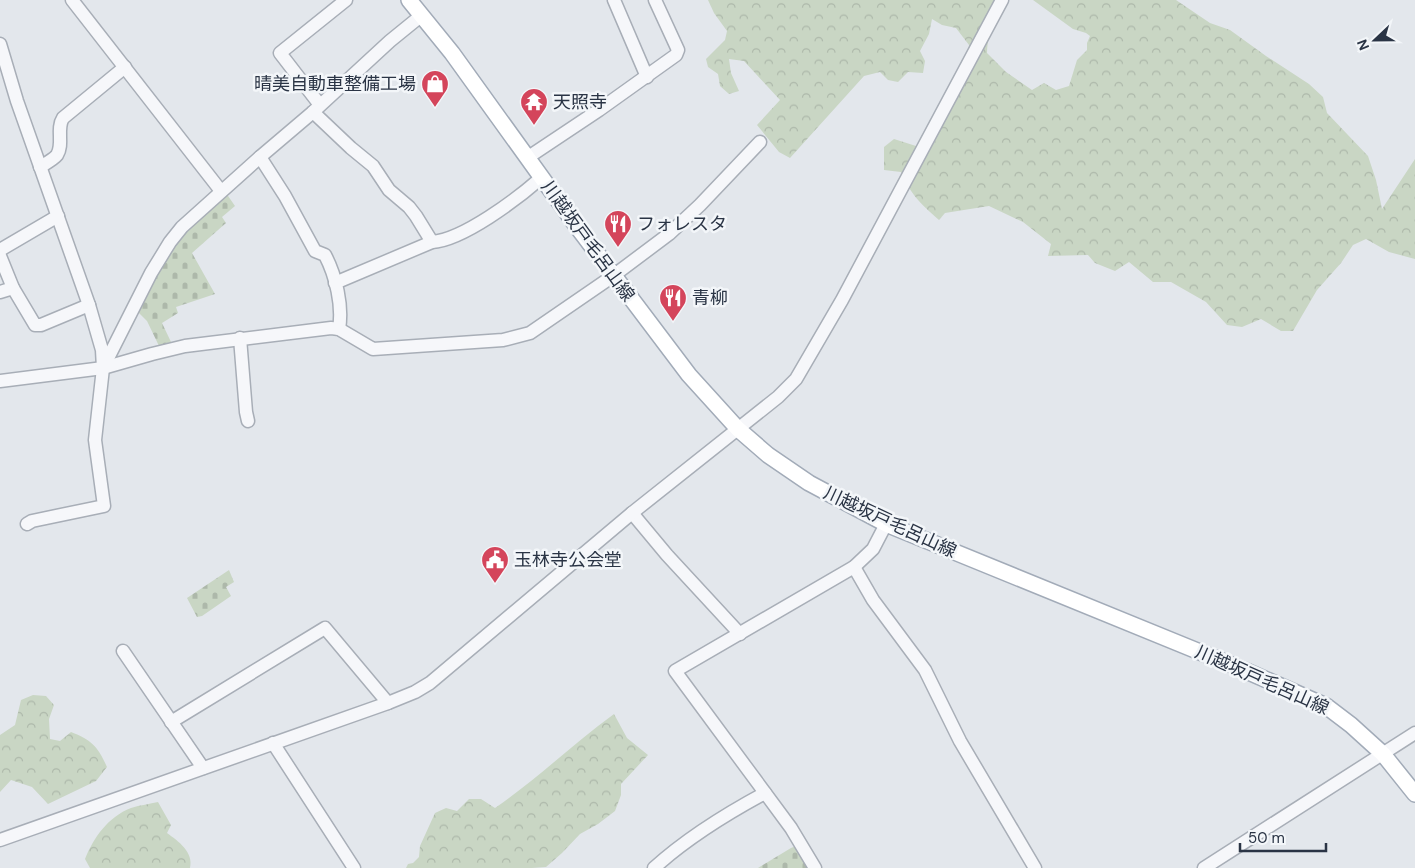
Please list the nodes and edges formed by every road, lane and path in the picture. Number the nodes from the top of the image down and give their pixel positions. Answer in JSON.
{"nodes":[{"id":1,"x":72,"y":0,"type":"edge"},
{"id":2,"x":346,"y":0,"type":"edge"},
{"id":3,"x":614,"y":0,"type":"edge"},
{"id":4,"x":655,"y":0,"type":"edge"},
{"id":5,"x":1002,"y":0,"type":"edge"},
{"id":6,"x":416,"y":5,"type":"edge"},
{"id":7,"x":0,"y":44,"type":"edge"},
{"id":8,"x":3,"y":64,"type":"edge"},
{"id":9,"x":126,"y":67,"type":"junction"},
{"id":10,"x":647,"y":77,"type":"junction"},
{"id":11,"x":317,"y":108,"type":"junction"},
{"id":12,"x":760,"y":142,"type":"dead end"},
{"id":13,"x":260,"y":157,"type":"junction"},
{"id":14,"x":527,"y":158,"type":"junction"},
{"id":15,"x":40,"y":167,"type":"junction"},
{"id":16,"x":541,"y":178,"type":"junction"},
{"id":17,"x":221,"y":191,"type":"junction"},
{"id":18,"x":58,"y":216,"type":"junction"},
{"id":19,"x":432,"y":242,"type":"junction"},
{"id":20,"x":0,"y":250,"type":"edge"},
{"id":21,"x":0,"y":256,"type":"edge"},
{"id":22,"x":613,"y":276,"type":"junction"},
{"id":23,"x":335,"y":283,"type":"junction"},
{"id":24,"x":13,"y":288,"type":"junction"},
{"id":25,"x":0,"y":292,"type":"edge"},
{"id":26,"x":88,"y":305,"type":"junction"},
{"id":27,"x":339,"y":329,"type":"junction"},
{"id":28,"x":240,"y":338,"type":"junction"},
{"id":29,"x":103,"y":368,"type":"junction"},
{"id":30,"x":0,"y":381,"type":"edge"},
{"id":31,"x":248,"y":421,"type":"dead end"},
{"id":32,"x":738,"y":429,"type":"junction"},
{"id":33,"x":632,"y":513,"type":"junction"},
{"id":34,"x":27,"y":524,"type":"dead end"},
{"id":35,"x":886,"y":524,"type":"junction"},
{"id":36,"x":854,"y":567,"type":"junction"},
{"id":37,"x":740,"y":634,"type":"junction"},
{"id":38,"x":122,"y":651,"type":"dead end"},
{"id":39,"x":388,"y":703,"type":"junction"},
{"id":40,"x":171,"y":722,"type":"junction"},
{"id":41,"x":1415,"y":733,"type":"edge"},
{"id":42,"x":272,"y":744,"type":"junction"},
{"id":43,"x":1383,"y":754,"type":"junction"},
{"id":44,"x":203,"y":768,"type":"junction"},
{"id":45,"x":765,"y":793,"type":"junction"},
{"id":46,"x":1415,"y":794,"type":"edge"},
{"id":47,"x":0,"y":840,"type":"edge"},
{"id":48,"x":354,"y":868,"type":"edge"},
{"id":49,"x":654,"y":868,"type":"edge"},
{"id":50,"x":816,"y":868,"type":"edge"},
{"id":51,"x":1035,"y":868,"type":"edge"},
{"id":52,"x":1204,"y":868,"type":"edge"}],
"edges":[{"from":1,"to":9,"type":"street"},
{"from":2,"to":11,"type":"street"},
{"from":3,"to":10,"type":"street"},
{"from":4,"to":10,"type":"street"},
{"from":5,"to":32,"type":"street"},
{"from":6,"to":11,"type":"street"},
{"from":6,"to":14,"type":"main road","name":"川越坂戸毛呂山線"},
{"from":7,"to":8,"type":"street"},
{"from":8,"to":15,"type":"street"},
{"from":9,"to":15,"type":"street"},
{"from":9,"to":17,"type":"street"},
{"from":10,"to":14,"type":"street"},
{"from":11,"to":13,"type":"street"},
{"from":11,"to":19,"type":"street"},
{"from":12,"to":22,"type":"street"},
{"from":13,"to":17,"type":"street"},
{"from":13,"to":23,"type":"street"},
{"from":14,"to":16,"type":"main road","name":"川越坂戸毛呂山線"},
{"from":15,"to":18,"type":"street"},
{"from":16,"to":19,"type":"street"},
{"from":16,"to":22,"type":"main road","name":"川越坂戸毛呂山線"},
{"from":17,"to":29,"type":"street"},
{"from":18,"to":20,"type":"street"},
{"from":18,"to":26,"type":"street"},
{"from":19,"to":23,"type":"street"},
{"from":21,"to":24,"type":"street"},
{"from":22,"to":27,"type":"street"},
{"from":22,"to":32,"type":"main road","name":"川越坂戸毛呂山線"},
{"from":23,"to":27,"type":"street"},
{"from":24,"to":25,"type":"street"},
{"from":24,"to":26,"type":"street"},
{"from":26,"to":29,"type":"street"},
{"from":27,"to":28,"type":"street"},
{"from":28,"to":29,"type":"street"},
{"from":28,"to":31,"type":"street"},
{"from":29,"to":30,"type":"street"},
{"from":29,"to":34,"type":"street"},
{"from":32,"to":33,"type":"street"},
{"from":32,"to":35,"type":"main road","name":"川越坂戸毛呂山線"},
{"from":33,"to":37,"type":"street"},
{"from":33,"to":39,"type":"street"},
{"from":35,"to":36,"type":"street"},
{"from":35,"to":43,"type":"main road","name":"川越坂戸毛呂山線"},
{"from":36,"to":37,"type":"street"},
{"from":36,"to":51,"type":"street"},
{"from":37,"to":45,"type":"street"},
{"from":38,"to":40,"type":"street"},
{"from":39,"to":40,"type":"street"},
{"from":39,"to":42,"type":"street"},
{"from":40,"to":44,"type":"street"},
{"from":41,"to":43,"type":"street"},
{"from":42,"to":44,"type":"street"},
{"from":42,"to":48,"type":"street"},
{"from":43,"to":46,"type":"main road","name":"川越坂戸毛呂山線"},
{"from":43,"to":52,"type":"street"},
{"from":44,"to":47,"type":"street"},
{"from":45,"to":49,"type":"street"},
{"from":45,"to":50,"type":"street"}]}
